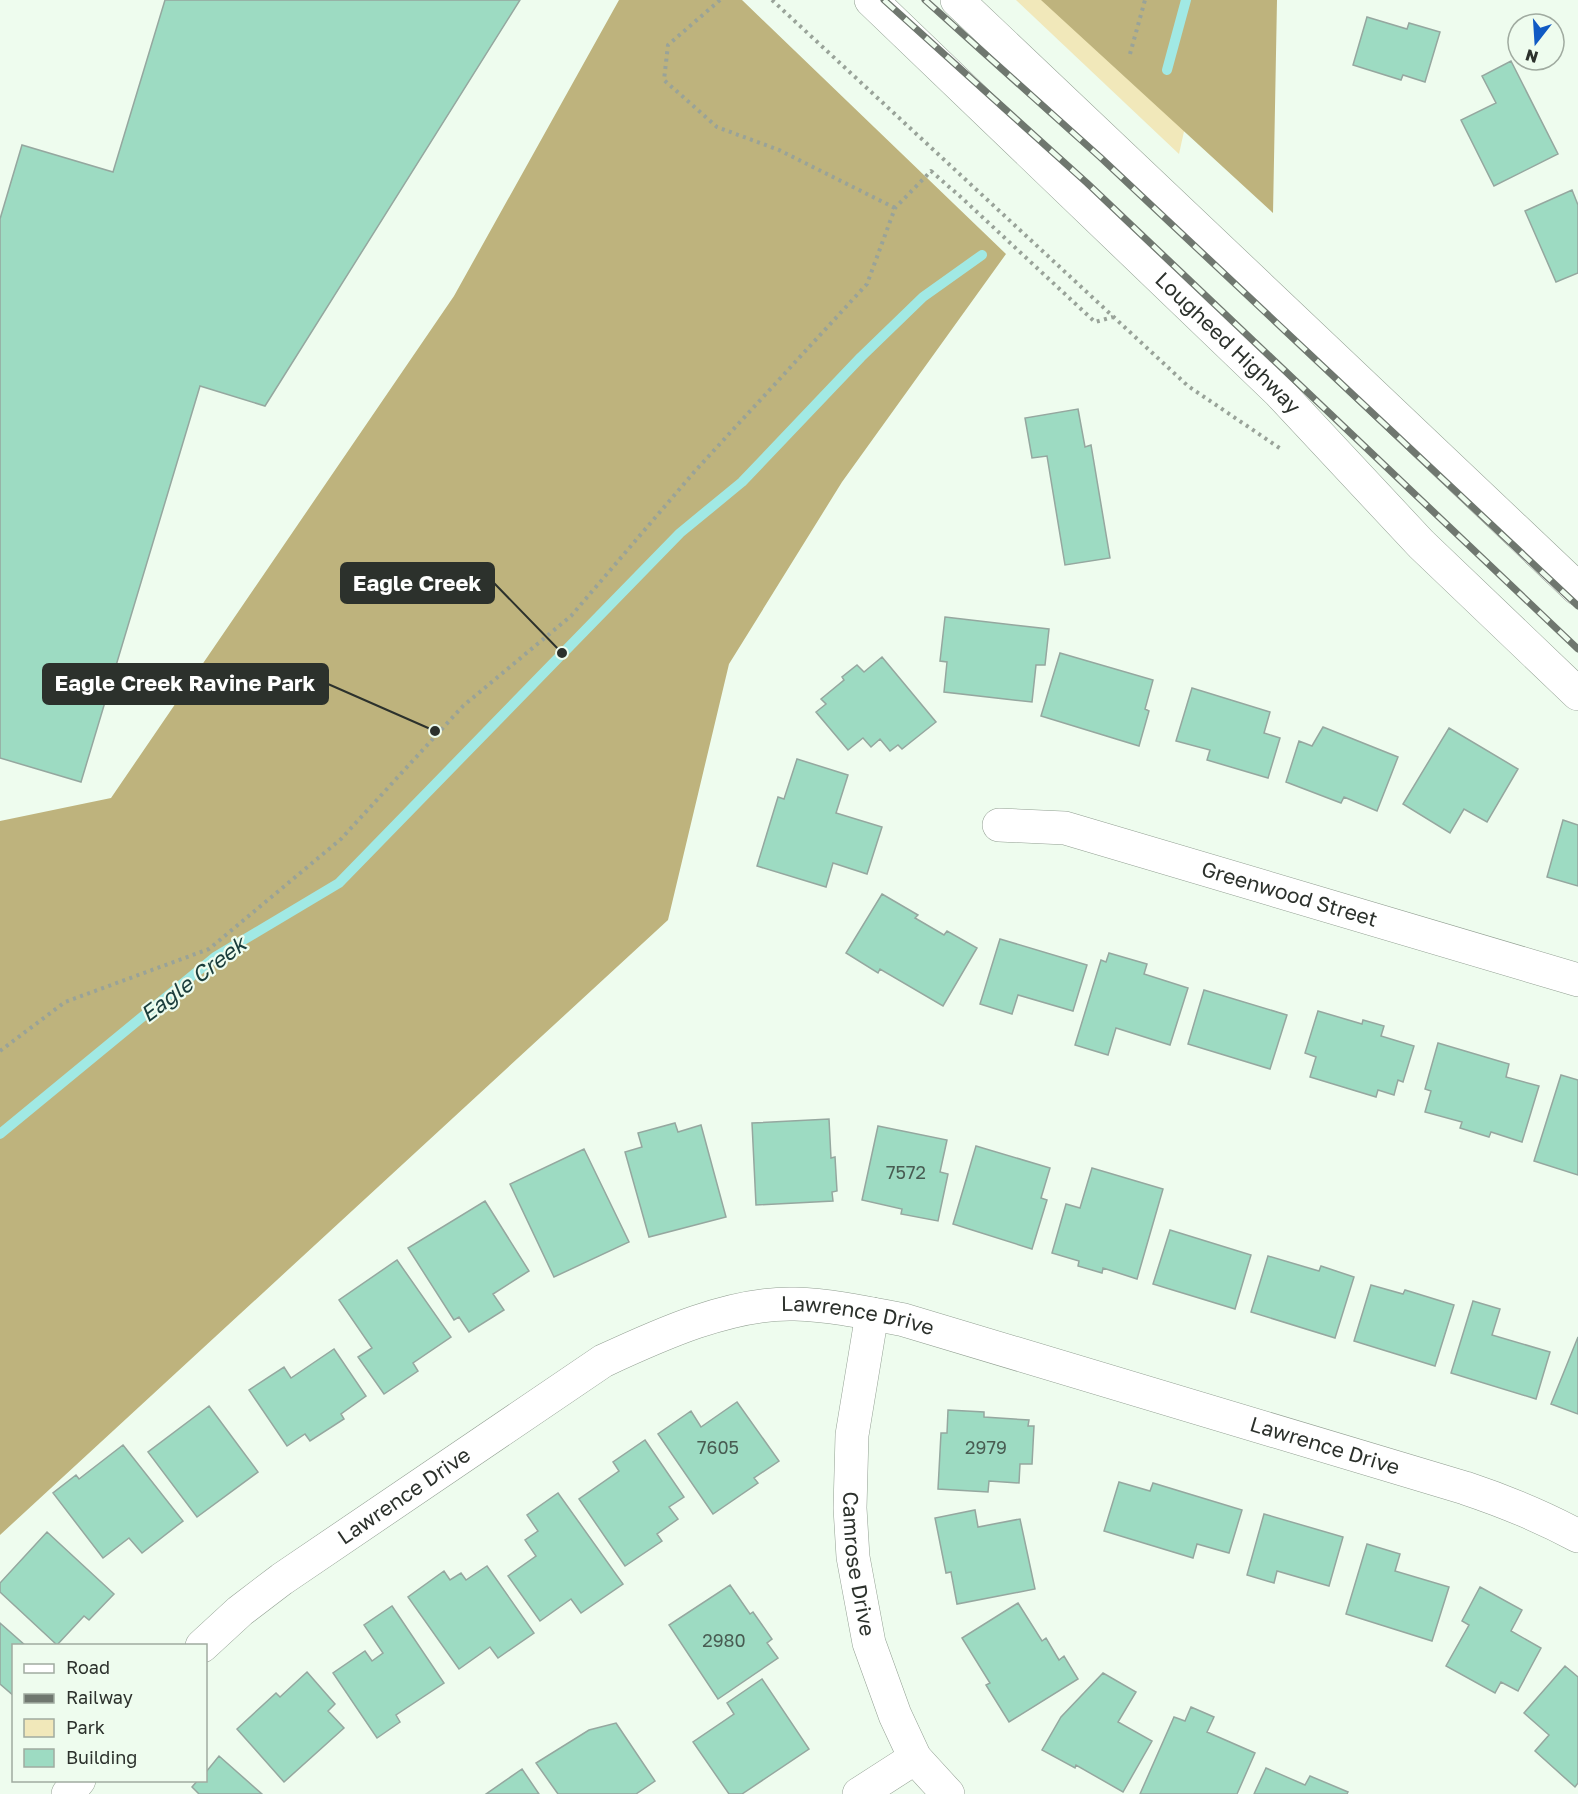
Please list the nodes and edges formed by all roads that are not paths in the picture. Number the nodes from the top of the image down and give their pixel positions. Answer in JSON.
{"nodes":[{"id":1,"x":870,"y":0,"type":"edge"},
{"id":2,"x":957,"y":0,"type":"edge"},
{"id":3,"x":1578,"y":589,"type":"edge"},
{"id":4,"x":1578,"y":694,"type":"edge"},
{"id":5,"x":999,"y":825,"type":"dead end"},
{"id":6,"x":1578,"y":980,"type":"edge"},
{"id":7,"x":872,"y":1314,"type":"junction"},
{"id":8,"x":1578,"y":1536,"type":"edge"},
{"id":9,"x":204,"y":1644,"type":"edge"},
{"id":10,"x":915,"y":1758,"type":"junction"},
{"id":11,"x":78,"y":1782,"type":"edge"},
{"id":12,"x":68,"y":1794,"type":"edge"},
{"id":13,"x":859,"y":1794,"type":"edge"},
{"id":14,"x":948,"y":1794,"type":"edge"}],
"edges":[{"from":1,"to":4,"type":"street","name":"Lougheed Highway"},
{"from":2,"to":3,"type":"street"},
{"from":5,"to":6,"type":"street","name":"Greenwood Street"},
{"from":7,"to":8,"type":"street","name":"Lawrence Drive"},
{"from":7,"to":9,"type":"street","name":"Lawrence Drive"},
{"from":7,"to":10,"type":"street","name":"Camrose Drive"},
{"from":10,"to":13,"type":"street"},
{"from":10,"to":14,"type":"street","name":"Camrose Drive"},
{"from":11,"to":12,"type":"street"}]}
